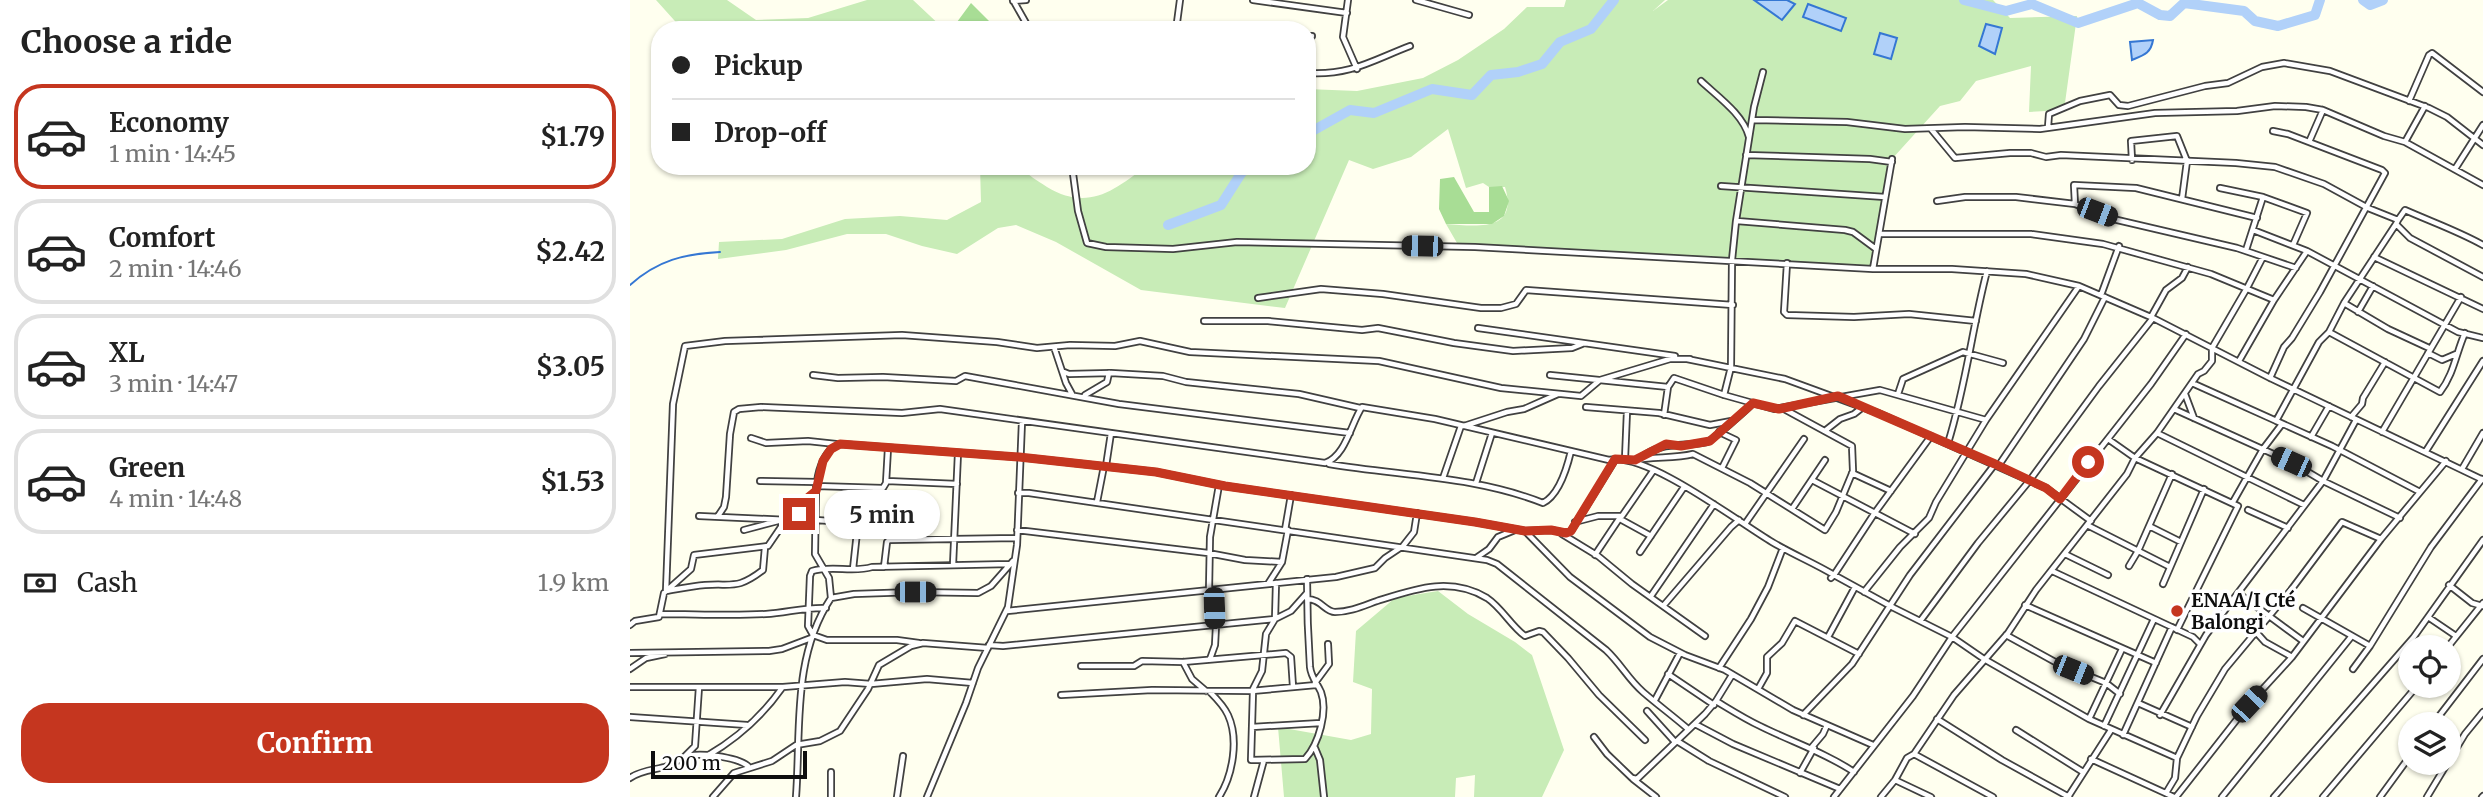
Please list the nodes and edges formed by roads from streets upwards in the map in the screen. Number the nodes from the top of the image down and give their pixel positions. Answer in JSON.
{"nodes":[{"id":1,"x":1013,"y":0,"type":"edge"},
{"id":2,"x":1026,"y":0,"type":"edge"},
{"id":3,"x":1180,"y":0,"type":"edge"},
{"id":4,"x":1253,"y":0,"type":"edge"},
{"id":5,"x":1348,"y":0,"type":"edge"},
{"id":6,"x":1416,"y":0,"type":"edge"},
{"id":7,"x":1347,"y":13,"type":"junction"},
{"id":8,"x":1469,"y":15,"type":"dead end"},
{"id":9,"x":1025,"y":21,"type":"edge"},
{"id":10,"x":1177,"y":21,"type":"edge"},
{"id":11,"x":1410,"y":46,"type":"dead end"},
{"id":12,"x":1357,"y":69,"type":"junction"},
{"id":13,"x":1763,"y":72,"type":"dead end"},
{"id":14,"x":1316,"y":74,"type":"edge"},
{"id":15,"x":1701,"y":81,"type":"dead end"},
{"id":16,"x":2483,"y":92,"type":"edge"},
{"id":17,"x":2409,"y":101,"type":"junction"},
{"id":18,"x":2425,"y":106,"type":"junction"},
{"id":19,"x":2323,"y":110,"type":"junction"},
{"id":20,"x":1753,"y":120,"type":"junction"},
{"id":21,"x":2483,"y":125,"type":"edge"},
{"id":22,"x":2048,"y":127,"type":"junction"},
{"id":23,"x":1931,"y":129,"type":"junction"},
{"id":24,"x":2273,"y":131,"type":"dead end"},
{"id":25,"x":2474,"y":137,"type":"junction"},
{"id":26,"x":1749,"y":138,"type":"junction"},
{"id":27,"x":2309,"y":142,"type":"junction"},
{"id":28,"x":2405,"y":142,"type":"junction"},
{"id":29,"x":2483,"y":145,"type":"edge"},
{"id":30,"x":1746,"y":155,"type":"junction"},
{"id":31,"x":2132,"y":160,"type":"junction"},
{"id":32,"x":2187,"y":160,"type":"junction"},
{"id":33,"x":2455,"y":170,"type":"junction"},
{"id":34,"x":1073,"y":175,"type":"edge"},
{"id":35,"x":2483,"y":185,"type":"edge"},
{"id":36,"x":1721,"y":186,"type":"dead end"},
{"id":37,"x":1740,"y":188,"type":"junction"},
{"id":38,"x":2220,"y":188,"type":"dead end"},
{"id":39,"x":1885,"y":197,"type":"junction"},
{"id":40,"x":2263,"y":197,"type":"junction"},
{"id":41,"x":2182,"y":199,"type":"junction"},
{"id":42,"x":1937,"y":201,"type":"dead end"},
{"id":43,"x":2075,"y":204,"type":"junction"},
{"id":44,"x":2368,"y":208,"type":"junction"},
{"id":45,"x":2257,"y":218,"type":"junction"},
{"id":46,"x":1736,"y":221,"type":"junction"},
{"id":47,"x":2397,"y":222,"type":"junction"},
{"id":48,"x":2253,"y":230,"type":"junction"},
{"id":49,"x":1879,"y":233,"type":"junction"},
{"id":50,"x":2293,"y":245,"type":"junction"},
{"id":51,"x":2483,"y":245,"type":"edge"},
{"id":52,"x":2119,"y":246,"type":"junction"},
{"id":53,"x":1876,"y":249,"type":"junction"},
{"id":54,"x":2246,"y":250,"type":"junction"},
{"id":55,"x":2307,"y":251,"type":"junction"},
{"id":56,"x":2263,"y":257,"type":"junction"},
{"id":57,"x":2374,"y":257,"type":"junction"},
{"id":58,"x":1732,"y":260,"type":"junction"},
{"id":59,"x":1787,"y":263,"type":"junction"},
{"id":60,"x":2335,"y":266,"type":"junction"},
{"id":61,"x":2188,"y":268,"type":"junction"},
{"id":62,"x":2296,"y":268,"type":"junction"},
{"id":63,"x":1873,"y":269,"type":"junction"},
{"id":64,"x":1987,"y":271,"type":"junction"},
{"id":65,"x":2483,"y":277,"type":"edge"},
{"id":66,"x":2360,"y":279,"type":"junction"},
{"id":67,"x":2079,"y":286,"type":"junction"},
{"id":68,"x":2373,"y":286,"type":"junction"},
{"id":69,"x":2247,"y":288,"type":"junction"},
{"id":70,"x":2103,"y":296,"type":"junction"},
{"id":71,"x":2461,"y":297,"type":"junction"},
{"id":72,"x":1258,"y":298,"type":"dead end"},
{"id":73,"x":2274,"y":300,"type":"junction"},
{"id":74,"x":2344,"y":303,"type":"junction"},
{"id":75,"x":1733,"y":305,"type":"junction"},
{"id":76,"x":2483,"y":309,"type":"edge"},
{"id":77,"x":2358,"y":312,"type":"junction"},
{"id":78,"x":2152,"y":317,"type":"junction"},
{"id":79,"x":1204,"y":321,"type":"dead end"},
{"id":80,"x":1976,"y":321,"type":"junction"},
{"id":81,"x":2445,"y":324,"type":"junction"},
{"id":82,"x":1478,"y":328,"type":"dead end"},
{"id":83,"x":2329,"y":332,"type":"junction"},
{"id":84,"x":2465,"y":333,"type":"junction"},
{"id":85,"x":2186,"y":334,"type":"junction"},
{"id":86,"x":2483,"y":338,"type":"edge"},
{"id":87,"x":1583,"y":344,"type":"junction"},
{"id":88,"x":1054,"y":347,"type":"junction"},
{"id":89,"x":2212,"y":348,"type":"junction"},
{"id":90,"x":2429,"y":351,"type":"junction"},
{"id":91,"x":1970,"y":353,"type":"junction"},
{"id":92,"x":2456,"y":354,"type":"junction"},
{"id":93,"x":1690,"y":359,"type":"junction"},
{"id":94,"x":2239,"y":361,"type":"junction"},
{"id":95,"x":2483,"y":361,"type":"edge"},
{"id":96,"x":2385,"y":362,"type":"junction"},
{"id":97,"x":2003,"y":363,"type":"dead end"},
{"id":98,"x":1731,"y":368,"type":"junction"},
{"id":99,"x":1064,"y":372,"type":"junction"},
{"id":100,"x":1109,"y":373,"type":"junction"},
{"id":101,"x":813,"y":374,"type":"dead end"},
{"id":102,"x":1550,"y":375,"type":"dead end"},
{"id":103,"x":2270,"y":378,"type":"junction"},
{"id":104,"x":2415,"y":378,"type":"junction"},
{"id":105,"x":1600,"y":380,"type":"junction"},
{"id":106,"x":2192,"y":383,"type":"junction"},
{"id":107,"x":1668,"y":387,"type":"junction"},
{"id":108,"x":2295,"y":390,"type":"junction"},
{"id":109,"x":2185,"y":393,"type":"junction"},
{"id":110,"x":1073,"y":394,"type":"junction"},
{"id":111,"x":1558,"y":394,"type":"junction"},
{"id":112,"x":1898,"y":394,"type":"junction"},
{"id":113,"x":1724,"y":395,"type":"junction"},
{"id":114,"x":1083,"y":396,"type":"junction"},
{"id":115,"x":1838,"y":396,"type":"junction"},
{"id":116,"x":1753,"y":403,"type":"junction"},
{"id":117,"x":2329,"y":406,"type":"junction"},
{"id":118,"x":1586,"y":407,"type":"dead end"},
{"id":119,"x":1863,"y":407,"type":"junction"},
{"id":120,"x":1360,"y":408,"type":"junction"},
{"id":121,"x":1783,"y":408,"type":"junction"},
{"id":122,"x":2174,"y":409,"type":"junction"},
{"id":123,"x":1627,"y":411,"type":"junction"},
{"id":124,"x":1958,"y":411,"type":"junction"},
{"id":125,"x":1664,"y":415,"type":"junction"},
{"id":126,"x":2194,"y":419,"type":"junction"},
{"id":127,"x":2354,"y":419,"type":"junction"},
{"id":128,"x":1986,"y":420,"type":"junction"},
{"id":129,"x":1022,"y":421,"type":"junction"},
{"id":130,"x":1731,"y":421,"type":"junction"},
{"id":131,"x":2276,"y":421,"type":"junction"},
{"id":132,"x":2282,"y":424,"type":"junction"},
{"id":133,"x":1462,"y":426,"type":"junction"},
{"id":134,"x":1825,"y":430,"type":"junction"},
{"id":135,"x":1719,"y":432,"type":"junction"},
{"id":136,"x":2382,"y":432,"type":"junction"},
{"id":137,"x":1111,"y":433,"type":"junction"},
{"id":138,"x":1350,"y":433,"type":"junction"},
{"id":139,"x":1492,"y":433,"type":"junction"},
{"id":140,"x":2157,"y":433,"type":"junction"},
{"id":141,"x":2483,"y":433,"type":"edge"},
{"id":142,"x":1931,"y":436,"type":"junction"},
{"id":143,"x":751,"y":438,"type":"dead end"},
{"id":144,"x":2311,"y":438,"type":"junction"},
{"id":145,"x":1804,"y":439,"type":"dead end"},
{"id":146,"x":2108,"y":439,"type":"junction"},
{"id":147,"x":1948,"y":443,"type":"junction"},
{"id":148,"x":836,"y":445,"type":"junction"},
{"id":149,"x":2340,"y":447,"type":"junction"},
{"id":150,"x":888,"y":448,"type":"junction"},
{"id":151,"x":2263,"y":449,"type":"junction"},
{"id":152,"x":1571,"y":451,"type":"junction"},
{"id":153,"x":2426,"y":451,"type":"junction"},
{"id":154,"x":1967,"y":452,"type":"junction"},
{"id":155,"x":958,"y":453,"type":"junction"},
{"id":156,"x":1019,"y":457,"type":"junction"},
{"id":157,"x":2135,"y":458,"type":"junction"},
{"id":158,"x":1615,"y":459,"type":"junction"},
{"id":159,"x":1625,"y":459,"type":"junction"},
{"id":160,"x":1639,"y":459,"type":"junction"},
{"id":161,"x":1825,"y":460,"type":"dead end"},
{"id":162,"x":1631,"y":461,"type":"junction"},
{"id":163,"x":2446,"y":461,"type":"junction"},
{"id":164,"x":1325,"y":463,"type":"junction"},
{"id":165,"x":1997,"y":465,"type":"junction"},
{"id":166,"x":1105,"y":466,"type":"junction"},
{"id":167,"x":1722,"y":468,"type":"junction"},
{"id":168,"x":2462,"y":469,"type":"junction"},
{"id":169,"x":1653,"y":471,"type":"junction"},
{"id":170,"x":1852,"y":473,"type":"junction"},
{"id":171,"x":2172,"y":474,"type":"junction"},
{"id":172,"x":1443,"y":478,"type":"junction"},
{"id":173,"x":2247,"y":478,"type":"junction"},
{"id":174,"x":2482,"y":479,"type":"edge"},
{"id":175,"x":1812,"y":480,"type":"junction"},
{"id":176,"x":2030,"y":480,"type":"junction"},
{"id":177,"x":760,"y":481,"type":"dead end"},
{"id":178,"x":887,"y":481,"type":"junction"},
{"id":179,"x":2323,"y":481,"type":"junction"},
{"id":180,"x":957,"y":484,"type":"junction"},
{"id":181,"x":1476,"y":484,"type":"junction"},
{"id":182,"x":1219,"y":485,"type":"junction"},
{"id":183,"x":816,"y":486,"type":"junction"},
{"id":184,"x":1684,"y":487,"type":"junction"},
{"id":185,"x":2204,"y":489,"type":"junction"},
{"id":186,"x":1891,"y":491,"type":"junction"},
{"id":187,"x":2420,"y":492,"type":"junction"},
{"id":188,"x":1018,"y":493,"type":"junction"},
{"id":189,"x":1768,"y":494,"type":"junction"},
{"id":190,"x":1291,"y":495,"type":"junction"},
{"id":191,"x":1843,"y":497,"type":"junction"},
{"id":192,"x":889,"y":499,"type":"dead end"},
{"id":193,"x":2060,"y":499,"type":"junction"},
{"id":194,"x":1097,"y":502,"type":"junction"},
{"id":195,"x":2233,"y":502,"type":"junction"},
{"id":196,"x":1714,"y":504,"type":"junction"},
{"id":197,"x":2304,"y":505,"type":"junction"},
{"id":198,"x":1792,"y":509,"type":"junction"},
{"id":199,"x":2248,"y":510,"type":"dead end"},
{"id":200,"x":1875,"y":511,"type":"junction"},
{"id":201,"x":1417,"y":513,"type":"junction"},
{"id":202,"x":699,"y":516,"type":"dead end"},
{"id":203,"x":718,"y":516,"type":"junction"},
{"id":204,"x":1621,"y":517,"type":"junction"},
{"id":205,"x":2400,"y":518,"type":"junction"},
{"id":206,"x":785,"y":519,"type":"junction"},
{"id":207,"x":816,"y":520,"type":"junction"},
{"id":208,"x":1213,"y":520,"type":"junction"},
{"id":209,"x":1739,"y":520,"type":"junction"},
{"id":210,"x":857,"y":522,"type":"junction"},
{"id":211,"x":1575,"y":522,"type":"junction"},
{"id":212,"x":2089,"y":523,"type":"junction"},
{"id":213,"x":1745,"y":524,"type":"junction"},
{"id":214,"x":2149,"y":526,"type":"junction"},
{"id":215,"x":2288,"y":528,"type":"junction"},
{"id":216,"x":744,"y":530,"type":"dead end"},
{"id":217,"x":1017,"y":530,"type":"junction"},
{"id":218,"x":1287,"y":530,"type":"junction"},
{"id":219,"x":1516,"y":530,"type":"junction"},
{"id":220,"x":1525,"y":531,"type":"junction"},
{"id":221,"x":1561,"y":533,"type":"junction"},
{"id":222,"x":1915,"y":534,"type":"junction"},
{"id":223,"x":1651,"y":536,"type":"junction"},
{"id":224,"x":954,"y":538,"type":"junction"},
{"id":225,"x":1017,"y":538,"type":"junction"},
{"id":226,"x":2381,"y":539,"type":"junction"},
{"id":227,"x":2483,"y":540,"type":"edge"},
{"id":228,"x":2181,"y":542,"type":"junction"},
{"id":229,"x":1403,"y":546,"type":"junction"},
{"id":230,"x":765,"y":547,"type":"junction"},
{"id":231,"x":1783,"y":548,"type":"junction"},
{"id":232,"x":2138,"y":551,"type":"junction"},
{"id":233,"x":1640,"y":552,"type":"dead end"},
{"id":234,"x":1209,"y":553,"type":"junction"},
{"id":235,"x":2065,"y":554,"type":"junction"},
{"id":236,"x":1595,"y":555,"type":"junction"},
{"id":237,"x":1476,"y":558,"type":"junction"},
{"id":238,"x":1282,"y":562,"type":"junction"},
{"id":239,"x":1012,"y":563,"type":"junction"},
{"id":240,"x":953,"y":565,"type":"junction"},
{"id":241,"x":2129,"y":566,"type":"dead end"},
{"id":242,"x":884,"y":567,"type":"junction"},
{"id":243,"x":2170,"y":567,"type":"junction"},
{"id":244,"x":823,"y":568,"type":"junction"},
{"id":245,"x":853,"y":569,"type":"junction"},
{"id":246,"x":1279,"y":570,"type":"junction"},
{"id":247,"x":2052,"y":571,"type":"junction"},
{"id":248,"x":2108,"y":575,"type":"dead end"},
{"id":249,"x":1833,"y":576,"type":"junction"},
{"id":250,"x":1307,"y":579,"type":"junction"},
{"id":251,"x":1277,"y":583,"type":"junction"},
{"id":252,"x":1268,"y":584,"type":"junction"},
{"id":253,"x":2163,"y":584,"type":"dead end"},
{"id":254,"x":2449,"y":585,"type":"junction"},
{"id":255,"x":1855,"y":587,"type":"junction"},
{"id":256,"x":1211,"y":590,"type":"junction"},
{"id":257,"x":666,"y":591,"type":"junction"},
{"id":258,"x":1864,"y":592,"type":"junction"},
{"id":259,"x":2238,"y":593,"type":"junction"},
{"id":260,"x":1307,"y":596,"type":"junction"},
{"id":261,"x":1651,"y":596,"type":"junction"},
{"id":262,"x":831,"y":598,"type":"junction"},
{"id":263,"x":1664,"y":605,"type":"junction"},
{"id":264,"x":2025,"y":605,"type":"junction"},
{"id":265,"x":2482,"y":605,"type":"edge"},
{"id":266,"x":1889,"y":606,"type":"junction"},
{"id":267,"x":808,"y":607,"type":"junction"},
{"id":268,"x":826,"y":608,"type":"junction"},
{"id":269,"x":2303,"y":608,"type":"dead end"},
{"id":270,"x":1007,"y":611,"type":"junction"},
{"id":271,"x":661,"y":614,"type":"junction"},
{"id":272,"x":2268,"y":616,"type":"junction"},
{"id":273,"x":2428,"y":617,"type":"junction"},
{"id":274,"x":2322,"y":618,"type":"junction"},
{"id":275,"x":1275,"y":619,"type":"junction"},
{"id":276,"x":2154,"y":619,"type":"junction"},
{"id":277,"x":1921,"y":620,"type":"junction"},
{"id":278,"x":632,"y":622,"type":"edge"},
{"id":279,"x":1215,"y":626,"type":"junction"},
{"id":280,"x":2174,"y":629,"type":"junction"},
{"id":281,"x":2256,"y":632,"type":"junction"},
{"id":282,"x":2006,"y":635,"type":"junction"},
{"id":283,"x":2455,"y":635,"type":"edge"},
{"id":284,"x":2457,"y":635,"type":"edge"},
{"id":285,"x":1705,"y":636,"type":"dead end"},
{"id":286,"x":812,"y":637,"type":"junction"},
{"id":287,"x":1828,"y":637,"type":"junction"},
{"id":288,"x":1952,"y":637,"type":"junction"},
{"id":289,"x":2351,"y":637,"type":"junction"},
{"id":290,"x":2304,"y":641,"type":"junction"},
{"id":291,"x":2199,"y":642,"type":"junction"},
{"id":292,"x":919,"y":643,"type":"junction"},
{"id":293,"x":1328,"y":644,"type":"dead end"},
{"id":294,"x":989,"y":646,"type":"junction"},
{"id":295,"x":2370,"y":646,"type":"junction"},
{"id":296,"x":2122,"y":649,"type":"junction"},
{"id":297,"x":680,"y":651,"type":"junction"},
{"id":298,"x":630,"y":653,"type":"edge"},
{"id":299,"x":1680,"y":653,"type":"junction"},
{"id":300,"x":1859,"y":654,"type":"junction"},
{"id":301,"x":2136,"y":655,"type":"junction"},
{"id":302,"x":1264,"y":656,"type":"junction"},
{"id":303,"x":2292,"y":657,"type":"junction"},
{"id":304,"x":1210,"y":659,"type":"junction"},
{"id":305,"x":1984,"y":659,"type":"junction"},
{"id":306,"x":2483,"y":659,"type":"edge"},
{"id":307,"x":1183,"y":662,"type":"junction"},
{"id":308,"x":2155,"y":663,"type":"junction"},
{"id":309,"x":1081,"y":666,"type":"dead end"},
{"id":310,"x":1719,"y":668,"type":"junction"},
{"id":311,"x":630,"y":669,"type":"edge"},
{"id":312,"x":2353,"y":669,"type":"dead end"},
{"id":313,"x":1668,"y":674,"type":"junction"},
{"id":314,"x":1731,"y":674,"type":"junction"},
{"id":315,"x":973,"y":683,"type":"junction"},
{"id":316,"x":2106,"y":683,"type":"junction"},
{"id":317,"x":871,"y":684,"type":"junction"},
{"id":318,"x":1316,"y":684,"type":"junction"},
{"id":319,"x":801,"y":686,"type":"junction"},
{"id":320,"x":630,"y":687,"type":"edge"},
{"id":321,"x":699,"y":687,"type":"junction"},
{"id":322,"x":783,"y":687,"type":"junction"},
{"id":323,"x":1293,"y":687,"type":"junction"},
{"id":324,"x":1758,"y":689,"type":"junction"},
{"id":325,"x":1253,"y":691,"type":"junction"},
{"id":326,"x":1208,"y":692,"type":"junction"},
{"id":327,"x":2120,"y":694,"type":"junction"},
{"id":328,"x":1061,"y":695,"type":"dead end"},
{"id":329,"x":2407,"y":698,"type":"edge"},
{"id":330,"x":1655,"y":701,"type":"junction"},
{"id":331,"x":1715,"y":703,"type":"junction"},
{"id":332,"x":2138,"y":703,"type":"junction"},
{"id":333,"x":1647,"y":711,"type":"dead end"},
{"id":334,"x":2442,"y":712,"type":"edge"},
{"id":335,"x":2483,"y":712,"type":"edge"},
{"id":336,"x":1802,"y":715,"type":"junction"},
{"id":337,"x":2161,"y":715,"type":"junction"},
{"id":338,"x":630,"y":717,"type":"edge"},
{"id":339,"x":1937,"y":719,"type":"junction"},
{"id":340,"x":2089,"y":719,"type":"junction"},
{"id":341,"x":697,"y":720,"type":"junction"},
{"id":342,"x":1321,"y":723,"type":"junction"},
{"id":343,"x":1695,"y":723,"type":"junction"},
{"id":344,"x":747,"y":725,"type":"junction"},
{"id":345,"x":1826,"y":725,"type":"junction"},
{"id":346,"x":2104,"y":726,"type":"junction"},
{"id":347,"x":1252,"y":727,"type":"junction"},
{"id":348,"x":2192,"y":727,"type":"junction"},
{"id":349,"x":1688,"y":729,"type":"junction"},
{"id":350,"x":2016,"y":730,"type":"dead end"},
{"id":351,"x":2111,"y":730,"type":"junction"},
{"id":352,"x":2123,"y":735,"type":"junction"},
{"id":353,"x":1594,"y":737,"type":"dead end"},
{"id":354,"x":1645,"y":740,"type":"dead end"},
{"id":355,"x":1676,"y":741,"type":"junction"},
{"id":356,"x":799,"y":744,"type":"junction"},
{"id":357,"x":1873,"y":745,"type":"junction"},
{"id":358,"x":1314,"y":747,"type":"junction"},
{"id":359,"x":1813,"y":748,"type":"junction"},
{"id":360,"x":1914,"y":754,"type":"junction"},
{"id":361,"x":706,"y":756,"type":"junction"},
{"id":362,"x":903,"y":756,"type":"dead end"},
{"id":363,"x":683,"y":757,"type":"junction"},
{"id":364,"x":2177,"y":758,"type":"junction"},
{"id":365,"x":2091,"y":759,"type":"junction"},
{"id":366,"x":1264,"y":760,"type":"junction"},
{"id":367,"x":748,"y":767,"type":"junction"},
{"id":368,"x":831,"y":772,"type":"dead end"},
{"id":369,"x":1854,"y":772,"type":"junction"},
{"id":370,"x":2083,"y":772,"type":"junction"},
{"id":371,"x":1800,"y":773,"type":"junction"},
{"id":372,"x":2398,"y":773,"type":"edge"},
{"id":373,"x":630,"y":778,"type":"edge"},
{"id":374,"x":1633,"y":779,"type":"junction"},
{"id":375,"x":1895,"y":780,"type":"junction"},
{"id":376,"x":1840,"y":789,"type":"junction"},
{"id":377,"x":2166,"y":793,"type":"junction"},
{"id":378,"x":1926,"y":796,"type":"edge"},
{"id":379,"x":713,"y":797,"type":"edge"},
{"id":380,"x":796,"y":797,"type":"edge"},
{"id":381,"x":831,"y":797,"type":"edge"},
{"id":382,"x":897,"y":797,"type":"edge"},
{"id":383,"x":927,"y":797,"type":"edge"},
{"id":384,"x":1219,"y":797,"type":"edge"},
{"id":385,"x":1254,"y":797,"type":"edge"},
{"id":386,"x":1324,"y":797,"type":"edge"},
{"id":387,"x":1656,"y":797,"type":"edge"},
{"id":388,"x":1785,"y":797,"type":"edge"},
{"id":389,"x":1835,"y":797,"type":"edge"},
{"id":390,"x":1881,"y":797,"type":"edge"},
{"id":391,"x":1993,"y":797,"type":"edge"},
{"id":392,"x":2069,"y":797,"type":"edge"},
{"id":393,"x":2175,"y":797,"type":"edge"},
{"id":394,"x":2222,"y":797,"type":"edge"},
{"id":395,"x":2274,"y":797,"type":"edge"},
{"id":396,"x":2323,"y":797,"type":"edge"},
{"id":397,"x":2381,"y":797,"type":"edge"},
{"id":398,"x":2427,"y":797,"type":"edge"}],
"edges":[{"from":1,"to":2,"type":"street"},
{"from":1,"to":9,"type":"street"},
{"from":3,"to":10,"type":"street"},
{"from":4,"to":7,"type":"street"},
{"from":5,"to":7,"type":"street"},
{"from":6,"to":8,"type":"street"},
{"from":7,"to":12,"type":"street"},
{"from":11,"to":12,"type":"street"},
{"from":12,"to":14,"type":"street"},
{"from":13,"to":20,"type":"street"},
{"from":15,"to":26,"type":"street"},
{"from":16,"to":17,"type":"street"},
{"from":17,"to":18,"type":"street"},
{"from":17,"to":22,"type":"street"},
{"from":18,"to":25,"type":"street"},
{"from":18,"to":28,"type":"street"},
{"from":19,"to":22,"type":"street"},
{"from":19,"to":27,"type":"street"},
{"from":19,"to":28,"type":"street"},
{"from":20,"to":23,"type":"street"},
{"from":20,"to":26,"type":"street"},
{"from":21,"to":25,"type":"street"},
{"from":22,"to":23,"type":"street"},
{"from":23,"to":31,"type":"street"},
{"from":24,"to":27,"type":"street"},
{"from":25,"to":29,"type":"street"},
{"from":25,"to":33,"type":"street"},
{"from":26,"to":30,"type":"street"},
{"from":27,"to":44,"type":"street"},
{"from":28,"to":33,"type":"street"},
{"from":30,"to":37,"type":"street"},
{"from":30,"to":39,"type":"street"},
{"from":31,"to":32,"type":"street"},
{"from":31,"to":32,"type":"street"},
{"from":32,"to":41,"type":"street"},
{"from":32,"to":44,"type":"street"},
{"from":33,"to":35,"type":"street"},
{"from":34,"to":58,"type":"street"},
{"from":36,"to":37,"type":"street"},
{"from":37,"to":39,"type":"street"},
{"from":37,"to":46,"type":"street"},
{"from":38,"to":40,"type":"street"},
{"from":39,"to":49,"type":"street"},
{"from":40,"to":45,"type":"street"},
{"from":40,"to":50,"type":"street"},
{"from":41,"to":43,"type":"street"},
{"from":41,"to":45,"type":"street"},
{"from":42,"to":43,"type":"street"},
{"from":43,"to":54,"type":"street"},
{"from":44,"to":47,"type":"street"},
{"from":44,"to":60,"type":"street"},
{"from":45,"to":48,"type":"street"},
{"from":46,"to":53,"type":"street"},
{"from":46,"to":58,"type":"street"},
{"from":47,"to":51,"type":"street"},
{"from":47,"to":57,"type":"street"},
{"from":47,"to":65,"type":"street"},
{"from":48,"to":50,"type":"street"},
{"from":48,"to":54,"type":"street"},
{"from":49,"to":52,"type":"street"},
{"from":49,"to":53,"type":"street"},
{"from":50,"to":55,"type":"street"},
{"from":52,"to":61,"type":"street"},
{"from":52,"to":70,"type":"street"},
{"from":53,"to":63,"type":"street"},
{"from":54,"to":56,"type":"street"},
{"from":55,"to":60,"type":"street"},
{"from":55,"to":62,"type":"street"},
{"from":56,"to":62,"type":"street"},
{"from":56,"to":69,"type":"street"},
{"from":57,"to":66,"type":"street"},
{"from":57,"to":71,"type":"street"},
{"from":58,"to":59,"type":"street"},
{"from":58,"to":75,"type":"street"},
{"from":59,"to":63,"type":"street"},
{"from":59,"to":80,"type":"street"},
{"from":60,"to":66,"type":"street"},
{"from":60,"to":103,"type":"street"},
{"from":61,"to":69,"type":"street"},
{"from":61,"to":78,"type":"street"},
{"from":62,"to":73,"type":"street"},
{"from":63,"to":64,"type":"street"},
{"from":64,"to":67,"type":"street"},
{"from":64,"to":80,"type":"street"},
{"from":66,"to":68,"type":"street"},
{"from":66,"to":74,"type":"street"},
{"from":67,"to":70,"type":"street"},
{"from":67,"to":128,"type":"street"},
{"from":68,"to":77,"type":"street"},
{"from":68,"to":81,"type":"street"},
{"from":69,"to":73,"type":"street"},
{"from":69,"to":89,"type":"street"},
{"from":70,"to":78,"type":"street"},
{"from":70,"to":165,"type":"street"},
{"from":71,"to":76,"type":"street"},
{"from":71,"to":81,"type":"street"},
{"from":72,"to":75,"type":"street"},
{"from":73,"to":94,"type":"street"},
{"from":74,"to":77,"type":"street"},
{"from":74,"to":83,"type":"street"},
{"from":75,"to":98,"type":"street"},
{"from":77,"to":90,"type":"street"},
{"from":78,"to":85,"type":"street"},
{"from":78,"to":176,"type":"street"},
{"from":79,"to":87,"type":"street"},
{"from":80,"to":91,"type":"street"},
{"from":81,"to":84,"type":"street"},
{"from":81,"to":90,"type":"street"},
{"from":82,"to":87,"type":"street"},
{"from":83,"to":96,"type":"street"},
{"from":83,"to":108,"type":"street"},
{"from":84,"to":86,"type":"street"},
{"from":84,"to":92,"type":"street"},
{"from":85,"to":89,"type":"street"},
{"from":85,"to":146,"type":"street"},
{"from":87,"to":93,"type":"street"},
{"from":88,"to":99,"type":"street"},
{"from":88,"to":111,"type":"street"},
{"from":88,"to":257,"type":"street"},
{"from":89,"to":94,"type":"street"},
{"from":89,"to":106,"type":"street"},
{"from":90,"to":92,"type":"street"},
{"from":90,"to":104,"type":"street"},
{"from":91,"to":97,"type":"street"},
{"from":91,"to":112,"type":"street"},
{"from":91,"to":124,"type":"street"},
{"from":92,"to":104,"type":"street"},
{"from":93,"to":98,"type":"street"},
{"from":93,"to":105,"type":"street"},
{"from":94,"to":103,"type":"street"},
{"from":95,"to":153,"type":"street"},
{"from":96,"to":104,"type":"street"},
{"from":96,"to":127,"type":"street"},
{"from":98,"to":113,"type":"street"},
{"from":98,"to":115,"type":"street"},
{"from":99,"to":100,"type":"street"},
{"from":99,"to":110,"type":"street"},
{"from":100,"to":114,"type":"street"},
{"from":100,"to":120,"type":"street"},
{"from":101,"to":110,"type":"street"},
{"from":102,"to":105,"type":"street"},
{"from":103,"to":108,"type":"street"},
{"from":104,"to":136,"type":"street"},
{"from":105,"to":107,"type":"street"},
{"from":105,"to":111,"type":"street"},
{"from":106,"to":109,"type":"street"},
{"from":106,"to":131,"type":"street"},
{"from":107,"to":113,"type":"street"},
{"from":107,"to":125,"type":"street"},
{"from":108,"to":117,"type":"street"},
{"from":108,"to":131,"type":"street"},
{"from":109,"to":122,"type":"street"},
{"from":109,"to":126,"type":"street"},
{"from":110,"to":114,"type":"street"},
{"from":111,"to":133,"type":"street"},
{"from":112,"to":115,"type":"street"},
{"from":112,"to":124,"type":"street"},
{"from":113,"to":116,"type":"street"},
{"from":114,"to":138,"type":"street"},
{"from":115,"to":119,"type":"street"},
{"from":115,"to":121,"type":"street"},
{"from":116,"to":121,"type":"street"},
{"from":116,"to":130,"type":"street"},
{"from":117,"to":127,"type":"street"},
{"from":117,"to":144,"type":"street"},
{"from":118,"to":123,"type":"street"},
{"from":119,"to":134,"type":"street"},
{"from":119,"to":142,"type":"street"},
{"from":120,"to":133,"type":"street"},
{"from":120,"to":138,"type":"street"},
{"from":121,"to":134,"type":"street"},
{"from":122,"to":126,"type":"street"},
{"from":122,"to":140,"type":"street"},
{"from":123,"to":125,"type":"street"},
{"from":123,"to":159,"type":"street"},
{"from":124,"to":128,"type":"street"},
{"from":124,"to":147,"type":"street"},
{"from":125,"to":130,"type":"street"},
{"from":126,"to":151,"type":"street"},
{"from":127,"to":136,"type":"street"},
{"from":127,"to":149,"type":"street"},
{"from":128,"to":154,"type":"street"},
{"from":129,"to":137,"type":"street"},
{"from":129,"to":156,"type":"street"},
{"from":129,"to":203,"type":"street"},
{"from":130,"to":135,"type":"street"},
{"from":131,"to":132,"type":"street"},
{"from":132,"to":144,"type":"street"},
{"from":132,"to":151,"type":"street"},
{"from":133,"to":139,"type":"street"},
{"from":133,"to":172,"type":"street"},
{"from":134,"to":170,"type":"street"},
{"from":135,"to":160,"type":"street"},
{"from":135,"to":167,"type":"street"},
{"from":136,"to":153,"type":"street"},
{"from":137,"to":164,"type":"street"},
{"from":137,"to":166,"type":"street"},
{"from":138,"to":164,"type":"street"},
{"from":139,"to":152,"type":"street"},
{"from":139,"to":181,"type":"street"},
{"from":140,"to":157,"type":"street"},
{"from":140,"to":173,"type":"street"},
{"from":141,"to":168,"type":"street"},
{"from":142,"to":147,"type":"street"},
{"from":142,"to":186,"type":"street"},
{"from":143,"to":148,"type":"street"},
{"from":144,"to":149,"type":"street"},
{"from":145,"to":189,"type":"street"},
{"from":146,"to":157,"type":"street"},
{"from":146,"to":193,"type":"street"},
{"from":147,"to":154,"type":"street"},
{"from":148,"to":150,"type":"street"},
{"from":148,"to":183,"type":"street"},
{"from":149,"to":179,"type":"street"},
{"from":149,"to":187,"type":"street"},
{"from":150,"to":155,"type":"street"},
{"from":150,"to":178,"type":"street"},
{"from":151,"to":173,"type":"street"},
{"from":151,"to":179,"type":"street"},
{"from":152,"to":158,"type":"street"},
{"from":152,"to":181,"type":"street"},
{"from":153,"to":163,"type":"street"},
{"from":154,"to":165,"type":"street"},
{"from":154,"to":222,"type":"street"},
{"from":155,"to":156,"type":"street"},
{"from":155,"to":180,"type":"street"},
{"from":156,"to":166,"type":"street"},
{"from":156,"to":188,"type":"street"},
{"from":157,"to":171,"type":"street"},
{"from":157,"to":212,"type":"street"},
{"from":158,"to":159,"type":"street"},
{"from":158,"to":211,"type":"street"},
{"from":159,"to":162,"type":"street"},
{"from":160,"to":162,"type":"street"},
{"from":160,"to":167,"type":"street"},
{"from":161,"to":175,"type":"street"},
{"from":162,"to":169,"type":"street"},
{"from":163,"to":168,"type":"street"},
{"from":163,"to":187,"type":"street"},
{"from":164,"to":172,"type":"street"},
{"from":165,"to":176,"type":"street"},
{"from":165,"to":266,"type":"street"},
{"from":166,"to":182,"type":"street"},
{"from":166,"to":194,"type":"street"},
{"from":167,"to":189,"type":"street"},
{"from":168,"to":174,"type":"street"},
{"from":169,"to":184,"type":"street"},
{"from":169,"to":204,"type":"street"},
{"from":170,"to":186,"type":"street"},
{"from":170,"to":191,"type":"street"},
{"from":171,"to":185,"type":"street"},
{"from":171,"to":214,"type":"street"},
{"from":172,"to":181,"type":"street"},
{"from":173,"to":195,"type":"street"},
{"from":173,"to":197,"type":"street"},
{"from":174,"to":295,"type":"street"},
{"from":175,"to":191,"type":"street"},
{"from":175,"to":198,"type":"street"},
{"from":176,"to":193,"type":"street"},
{"from":176,"to":277,"type":"street"},
{"from":177,"to":183,"type":"street"},
{"from":178,"to":180,"type":"street"},
{"from":178,"to":183,"type":"street"},
{"from":179,"to":197,"type":"street"},
{"from":179,"to":205,"type":"street"},
{"from":180,"to":224,"type":"street"},
{"from":182,"to":190,"type":"street"},
{"from":182,"to":208,"type":"street"},
{"from":183,"to":206,"type":"street"},
{"from":183,"to":207,"type":"street"},
{"from":184,"to":196,"type":"street"},
{"from":184,"to":223,"type":"street"},
{"from":185,"to":195,"type":"street"},
{"from":185,"to":228,"type":"street"},
{"from":186,"to":200,"type":"street"},
{"from":187,"to":205,"type":"street"},
{"from":188,"to":194,"type":"street"},
{"from":188,"to":217,"type":"street"},
{"from":189,"to":198,"type":"street"},
{"from":189,"to":213,"type":"street"},
{"from":190,"to":201,"type":"street"},
{"from":190,"to":218,"type":"street"},
{"from":191,"to":198,"type":"street"},
{"from":191,"to":200,"type":"street"},
{"from":192,"to":210,"type":"street"},
{"from":193,"to":212,"type":"street"},
{"from":193,"to":288,"type":"street"},
{"from":194,"to":208,"type":"street"},
{"from":195,"to":280,"type":"street"},
{"from":196,"to":209,"type":"street"},
{"from":196,"to":261,"type":"street"},
{"from":197,"to":215,"type":"street"},
{"from":199,"to":215,"type":"street"},
{"from":200,"to":222,"type":"street"},
{"from":200,"to":249,"type":"street"},
{"from":201,"to":219,"type":"street"},
{"from":201,"to":229,"type":"street"},
{"from":202,"to":203,"type":"street"},
{"from":203,"to":206,"type":"street"},
{"from":204,"to":211,"type":"street"},
{"from":204,"to":223,"type":"street"},
{"from":204,"to":236,"type":"street"},
{"from":205,"to":226,"type":"street"},
{"from":206,"to":216,"type":"street"},
{"from":206,"to":230,"type":"street"},
{"from":207,"to":210,"type":"street"},
{"from":207,"to":244,"type":"street"},
{"from":208,"to":218,"type":"street"},
{"from":208,"to":234,"type":"street"},
{"from":209,"to":213,"type":"street"},
{"from":209,"to":263,"type":"street"},
{"from":210,"to":245,"type":"street"},
{"from":211,"to":221,"type":"street"},
{"from":212,"to":232,"type":"street"},
{"from":212,"to":235,"type":"street"},
{"from":213,"to":231,"type":"street"},
{"from":214,"to":228,"type":"street"},
{"from":214,"to":232,"type":"street"},
{"from":215,"to":259,"type":"street"},
{"from":217,"to":225,"type":"street"},
{"from":217,"to":234,"type":"street"},
{"from":218,"to":229,"type":"street"},
{"from":218,"to":238,"type":"street"},
{"from":219,"to":220,"type":"street"},
{"from":219,"to":237,"type":"street"},
{"from":220,"to":221,"type":"street"},
{"from":220,"to":299,"type":"street"},
{"from":221,"to":236,"type":"street"},
{"from":222,"to":258,"type":"street"},
{"from":223,"to":233,"type":"street"},
{"from":224,"to":225,"type":"street"},
{"from":224,"to":240,"type":"street"},
{"from":224,"to":242,"type":"street"},
{"from":225,"to":239,"type":"street"},
{"from":226,"to":272,"type":"street"},
{"from":226,"to":274,"type":"street"},
{"from":227,"to":254,"type":"street"},
{"from":228,"to":243,"type":"street"},
{"from":229,"to":237,"type":"street"},
{"from":229,"to":250,"type":"street"},
{"from":230,"to":257,"type":"street"},
{"from":230,"to":257,"type":"street"},
{"from":231,"to":249,"type":"street"},
{"from":231,"to":310,"type":"street"},
{"from":232,"to":241,"type":"street"},
{"from":232,"to":243,"type":"street"},
{"from":234,"to":238,"type":"street"},
{"from":234,"to":256,"type":"street"},
{"from":235,"to":247,"type":"street"},
{"from":235,"to":248,"type":"street"},
{"from":236,"to":261,"type":"street"},
{"from":237,"to":330,"type":"street"},
{"from":238,"to":246,"type":"street"},
{"from":239,"to":240,"type":"street"},
{"from":239,"to":262,"type":"street"},
{"from":239,"to":270,"type":"street"},
{"from":240,"to":242,"type":"street"},
{"from":242,"to":245,"type":"street"},
{"from":243,"to":253,"type":"street"},
{"from":244,"to":245,"type":"street"},
{"from":244,"to":262,"type":"street"},
{"from":244,"to":267,"type":"street"},
{"from":246,"to":251,"type":"street"},
{"from":246,"to":252,"type":"street"},
{"from":247,"to":264,"type":"street"},
{"from":247,"to":276,"type":"street"},
{"from":249,"to":255,"type":"street"},
{"from":250,"to":251,"type":"street"},
{"from":250,"to":260,"type":"street"},
{"from":251,"to":252,"type":"street"},
{"from":251,"to":275,"type":"street"},
{"from":252,"to":256,"type":"street"},
{"from":254,"to":265,"type":"street"},
{"from":254,"to":273,"type":"street"},
{"from":255,"to":258,"type":"street"},
{"from":255,"to":287,"type":"street"},
{"from":256,"to":270,"type":"street"},
{"from":256,"to":279,"type":"street"},
{"from":257,"to":271,"type":"street"},
{"from":258,"to":266,"type":"street"},
{"from":259,"to":272,"type":"street"},
{"from":259,"to":291,"type":"street"},
{"from":260,"to":275,"type":"street"},
{"from":260,"to":318,"type":"street"},
{"from":260,"to":354,"type":"street"},
{"from":261,"to":263,"type":"street"},
{"from":262,"to":268,"type":"street"},
{"from":263,"to":285,"type":"street"},
{"from":264,"to":282,"type":"street"},
{"from":264,"to":296,"type":"street"},
{"from":265,"to":284,"type":"street"},
{"from":266,"to":277,"type":"street"},
{"from":266,"to":300,"type":"street"},
{"from":267,"to":268,"type":"street"},
{"from":267,"to":271,"type":"street"},
{"from":267,"to":286,"type":"street"},
{"from":268,"to":286,"type":"street"},
{"from":269,"to":274,"type":"street"},
{"from":270,"to":294,"type":"street"},
{"from":271,"to":278,"type":"street"},
{"from":272,"to":281,"type":"street"},
{"from":272,"to":290,"type":"street"},
{"from":273,"to":283,"type":"street"},
{"from":273,"to":395,"type":"street"},
{"from":274,"to":289,"type":"street"},
{"from":274,"to":290,"type":"street"},
{"from":275,"to":279,"type":"street"},
{"from":275,"to":302,"type":"street"},
{"from":276,"to":280,"type":"street"},
{"from":276,"to":301,"type":"street"},
{"from":277,"to":288,"type":"street"},
{"from":279,"to":294,"type":"street"},
{"from":279,"to":304,"type":"street"},
{"from":280,"to":291,"type":"street"},
{"from":280,"to":308,"type":"street"},
{"from":281,"to":303,"type":"street"},
{"from":281,"to":348,"type":"street"},
{"from":282,"to":305,"type":"street"},
{"from":282,"to":316,"type":"street"},
{"from":286,"to":292,"type":"street"},
{"from":286,"to":297,"type":"street"},
{"from":286,"to":319,"type":"street"},
{"from":287,"to":300,"type":"street"},
{"from":287,"to":324,"type":"street"},
{"from":288,"to":305,"type":"street"},
{"from":288,"to":357,"type":"street"},
{"from":289,"to":295,"type":"street"},
{"from":289,"to":394,"type":"street"},
{"from":290,"to":303,"type":"street"},
{"from":291,"to":337,"type":"street"},
{"from":292,"to":294,"type":"street"},
{"from":292,"to":317,"type":"street"},
{"from":293,"to":318,"type":"street"},
{"from":294,"to":315,"type":"street"},
{"from":295,"to":312,"type":"street"},
{"from":296,"to":301,"type":"street"},
{"from":296,"to":316,"type":"street"},
{"from":297,"to":298,"type":"street"},
{"from":297,"to":311,"type":"street"},
{"from":299,"to":310,"type":"street"},
{"from":299,"to":313,"type":"street"},
{"from":300,"to":336,"type":"street"},
{"from":301,"to":308,"type":"street"},
{"from":301,"to":327,"type":"street"},
{"from":302,"to":304,"type":"street"},
{"from":302,"to":323,"type":"street"},
{"from":302,"to":325,"type":"street"},
{"from":303,"to":393,"type":"street"},
{"from":304,"to":307,"type":"street"},
{"from":305,"to":339,"type":"street"},
{"from":305,"to":340,"type":"street"},
{"from":306,"to":334,"type":"street"},
{"from":307,"to":309,"type":"street"},
{"from":307,"to":326,"type":"street"},
{"from":308,"to":332,"type":"street"},
{"from":310,"to":314,"type":"street"},
{"from":313,"to":330,"type":"street"},
{"from":313,"to":331,"type":"street"},
{"from":314,"to":324,"type":"street"},
{"from":314,"to":331,"type":"street"},
{"from":315,"to":317,"type":"street"},
{"from":315,"to":383,"type":"street"},
{"from":316,"to":327,"type":"street"},
{"from":316,"to":340,"type":"street"},
{"from":317,"to":319,"type":"street"},
{"from":317,"to":356,"type":"street"},
{"from":318,"to":323,"type":"street"},
{"from":318,"to":342,"type":"street"},
{"from":319,"to":322,"type":"street"},
{"from":319,"to":356,"type":"street"},
{"from":320,"to":321,"type":"street"},
{"from":321,"to":322,"type":"street"},
{"from":321,"to":341,"type":"street"},
{"from":322,"to":344,"type":"street"},
{"from":323,"to":325,"type":"street"},
{"from":324,"to":336,"type":"street"},
{"from":325,"to":326,"type":"street"},
{"from":325,"to":347,"type":"street"},
{"from":326,"to":328,"type":"street"},
{"from":326,"to":384,"type":"street"},
{"from":327,"to":346,"type":"street"},
{"from":329,"to":396,"type":"street"},
{"from":330,"to":349,"type":"street"},
{"from":331,"to":343,"type":"street"},
{"from":331,"to":359,"type":"street"},
{"from":332,"to":337,"type":"street"},
{"from":332,"to":352,"type":"street"},
{"from":333,"to":355,"type":"street"},
{"from":335,"to":398,"type":"street"},
{"from":336,"to":345,"type":"street"},
{"from":337,"to":348,"type":"street"},
{"from":338,"to":341,"type":"street"},
{"from":339,"to":360,"type":"street"},
{"from":339,"to":392,"type":"street"},
{"from":340,"to":346,"type":"street"},
{"from":341,"to":344,"type":"street"},
{"from":341,"to":363,"type":"street"},
{"from":342,"to":347,"type":"street"},
{"from":342,"to":358,"type":"street"},
{"from":343,"to":349,"type":"street"},
{"from":343,"to":371,"type":"street"},
{"from":344,"to":361,"type":"street"},
{"from":345,"to":357,"type":"street"},
{"from":345,"to":359,"type":"street"},
{"from":346,"to":351,"type":"street"},
{"from":347,"to":366,"type":"street"},
{"from":348,"to":364,"type":"street"},
{"from":349,"to":355,"type":"street"},
{"from":350,"to":370,"type":"street"},
{"from":351,"to":352,"type":"street"},
{"from":351,"to":365,"type":"street"},
{"from":352,"to":364,"type":"street"},
{"from":353,"to":374,"type":"street"},
{"from":355,"to":374,"type":"street"},
{"from":355,"to":388,"type":"street"},
{"from":356,"to":367,"type":"street"},
{"from":356,"to":380,"type":"street"},
{"from":357,"to":369,"type":"street"},
{"from":358,"to":366,"type":"street"},
{"from":358,"to":386,"type":"street"},
{"from":359,"to":369,"type":"street"},
{"from":359,"to":371,"type":"street"},
{"from":360,"to":375,"type":"street"},
{"from":360,"to":391,"type":"street"},
{"from":361,"to":363,"type":"street"},
{"from":361,"to":367,"type":"street"},
{"from":362,"to":382,"type":"street"},
{"from":363,"to":373,"type":"street"},
{"from":364,"to":377,"type":"street"},
{"from":365,"to":370,"type":"street"},
{"from":365,"to":377,"type":"street"},
{"from":366,"to":385,"type":"street"},
{"from":367,"to":379,"type":"street"},
{"from":368,"to":381,"type":"street"},
{"from":369,"to":376,"type":"street"},
{"from":370,"to":392,"type":"street"},
{"from":371,"to":376,"type":"street"},
{"from":372,"to":397,"type":"street"},
{"from":374,"to":387,"type":"street"},
{"from":375,"to":378,"type":"street"},
{"from":375,"to":390,"type":"street"},
{"from":376,"to":389,"type":"street"},
{"from":377,"to":393,"type":"street"}]}
